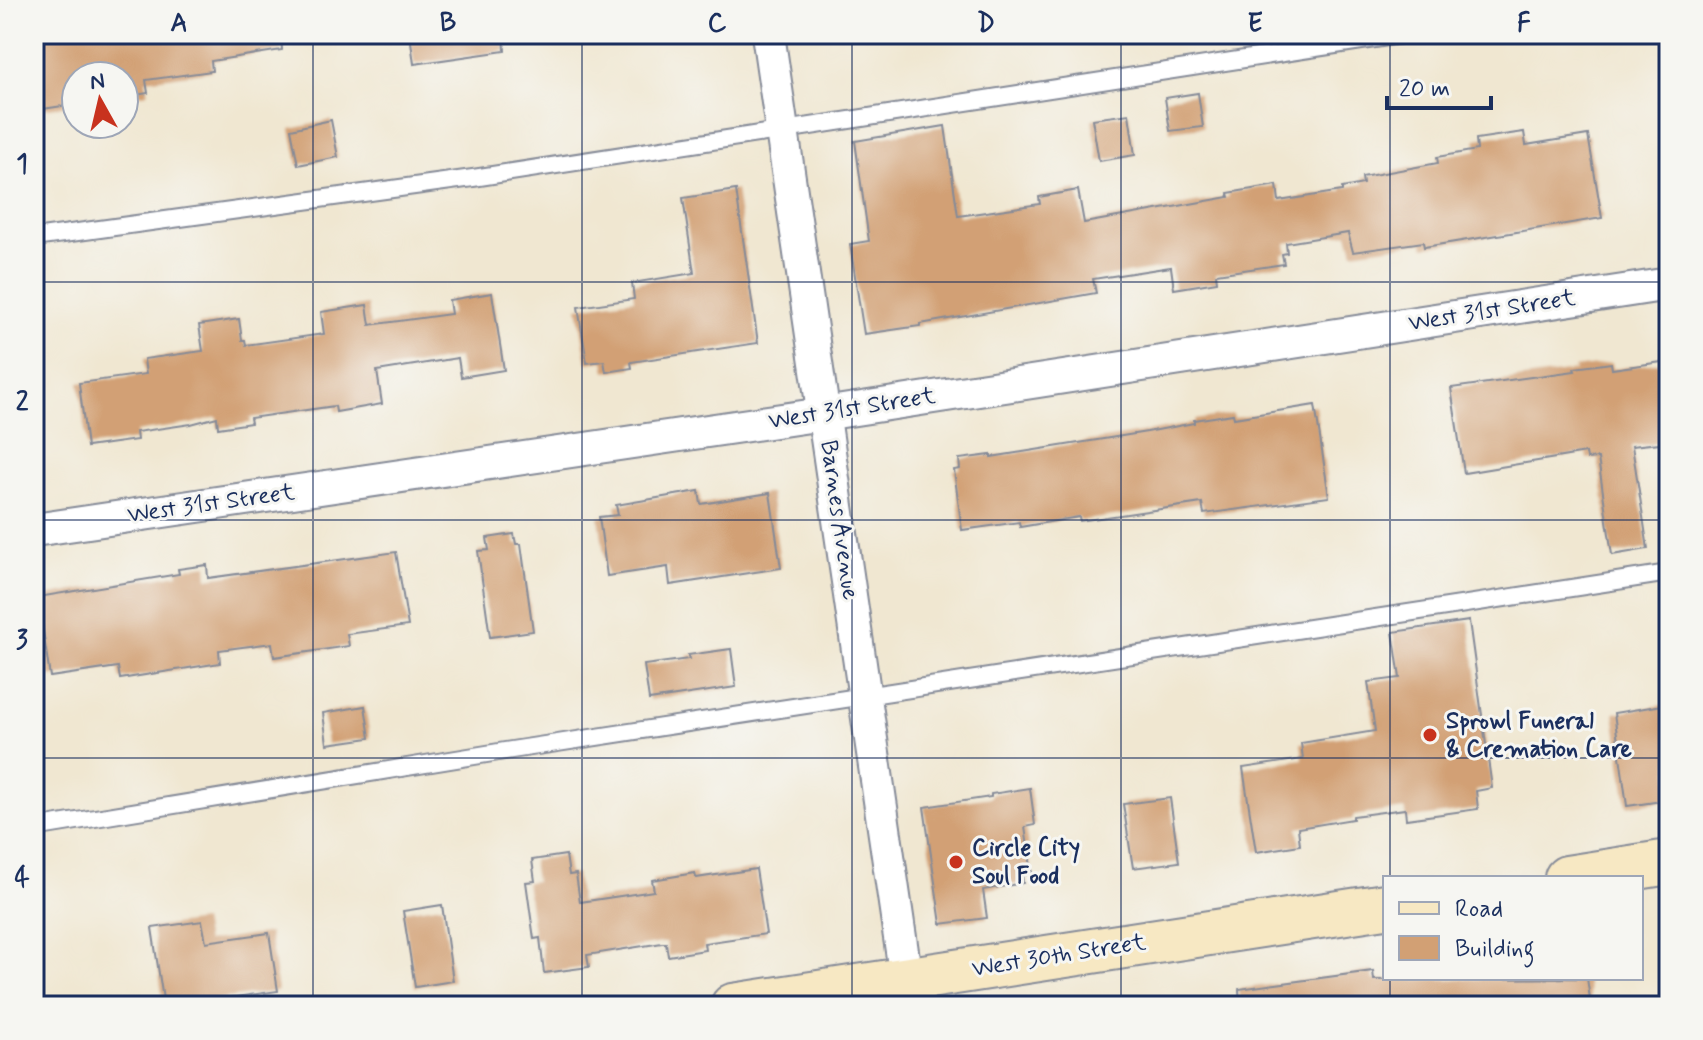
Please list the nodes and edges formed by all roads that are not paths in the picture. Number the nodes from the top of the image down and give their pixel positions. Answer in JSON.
{"nodes":[{"id":1,"x":768,"y":34,"type":"edge"},
{"id":2,"x":1407,"y":34,"type":"edge"},
{"id":3,"x":782,"y":129,"type":"junction"},
{"id":4,"x":34,"y":238,"type":"edge"},
{"id":5,"x":1669,"y":284,"type":"edge"},
{"id":6,"x":823,"y":414,"type":"junction"},
{"id":7,"x":34,"y":530,"type":"edge"},
{"id":8,"x":1669,"y":573,"type":"edge"},
{"id":9,"x":865,"y":697,"type":"junction"},
{"id":10,"x":34,"y":828,"type":"edge"},
{"id":11,"x":1669,"y":862,"type":"edge"},
{"id":12,"x":1580,"y":876,"type":"edge"},
{"id":13,"x":1383,"y":906,"type":"edge"},
{"id":14,"x":908,"y":993,"type":"edge"},
{"id":15,"x":733,"y":1006,"type":"edge"}],
"edges":[{"from":1,"to":3,"type":"street","name":"Barnes Avenue"},
{"from":2,"to":3,"type":"lane"},
{"from":3,"to":4,"type":"lane"},
{"from":3,"to":6,"type":"street","name":"Barnes Avenue"},
{"from":5,"to":6,"type":"street","name":"West 31st Street"},
{"from":6,"to":7,"type":"street","name":"West 31st Street"},
{"from":6,"to":9,"type":"street","name":"Barnes Avenue"},
{"from":8,"to":9,"type":"lane"},
{"from":9,"to":10,"type":"lane"},
{"from":9,"to":14,"type":"street","name":"Barnes Avenue"},
{"from":11,"to":12,"type":"main road"},
{"from":13,"to":14,"type":"main road","name":"West 30th Street"},
{"from":14,"to":15,"type":"main road","name":"West 30th Street"}]}
